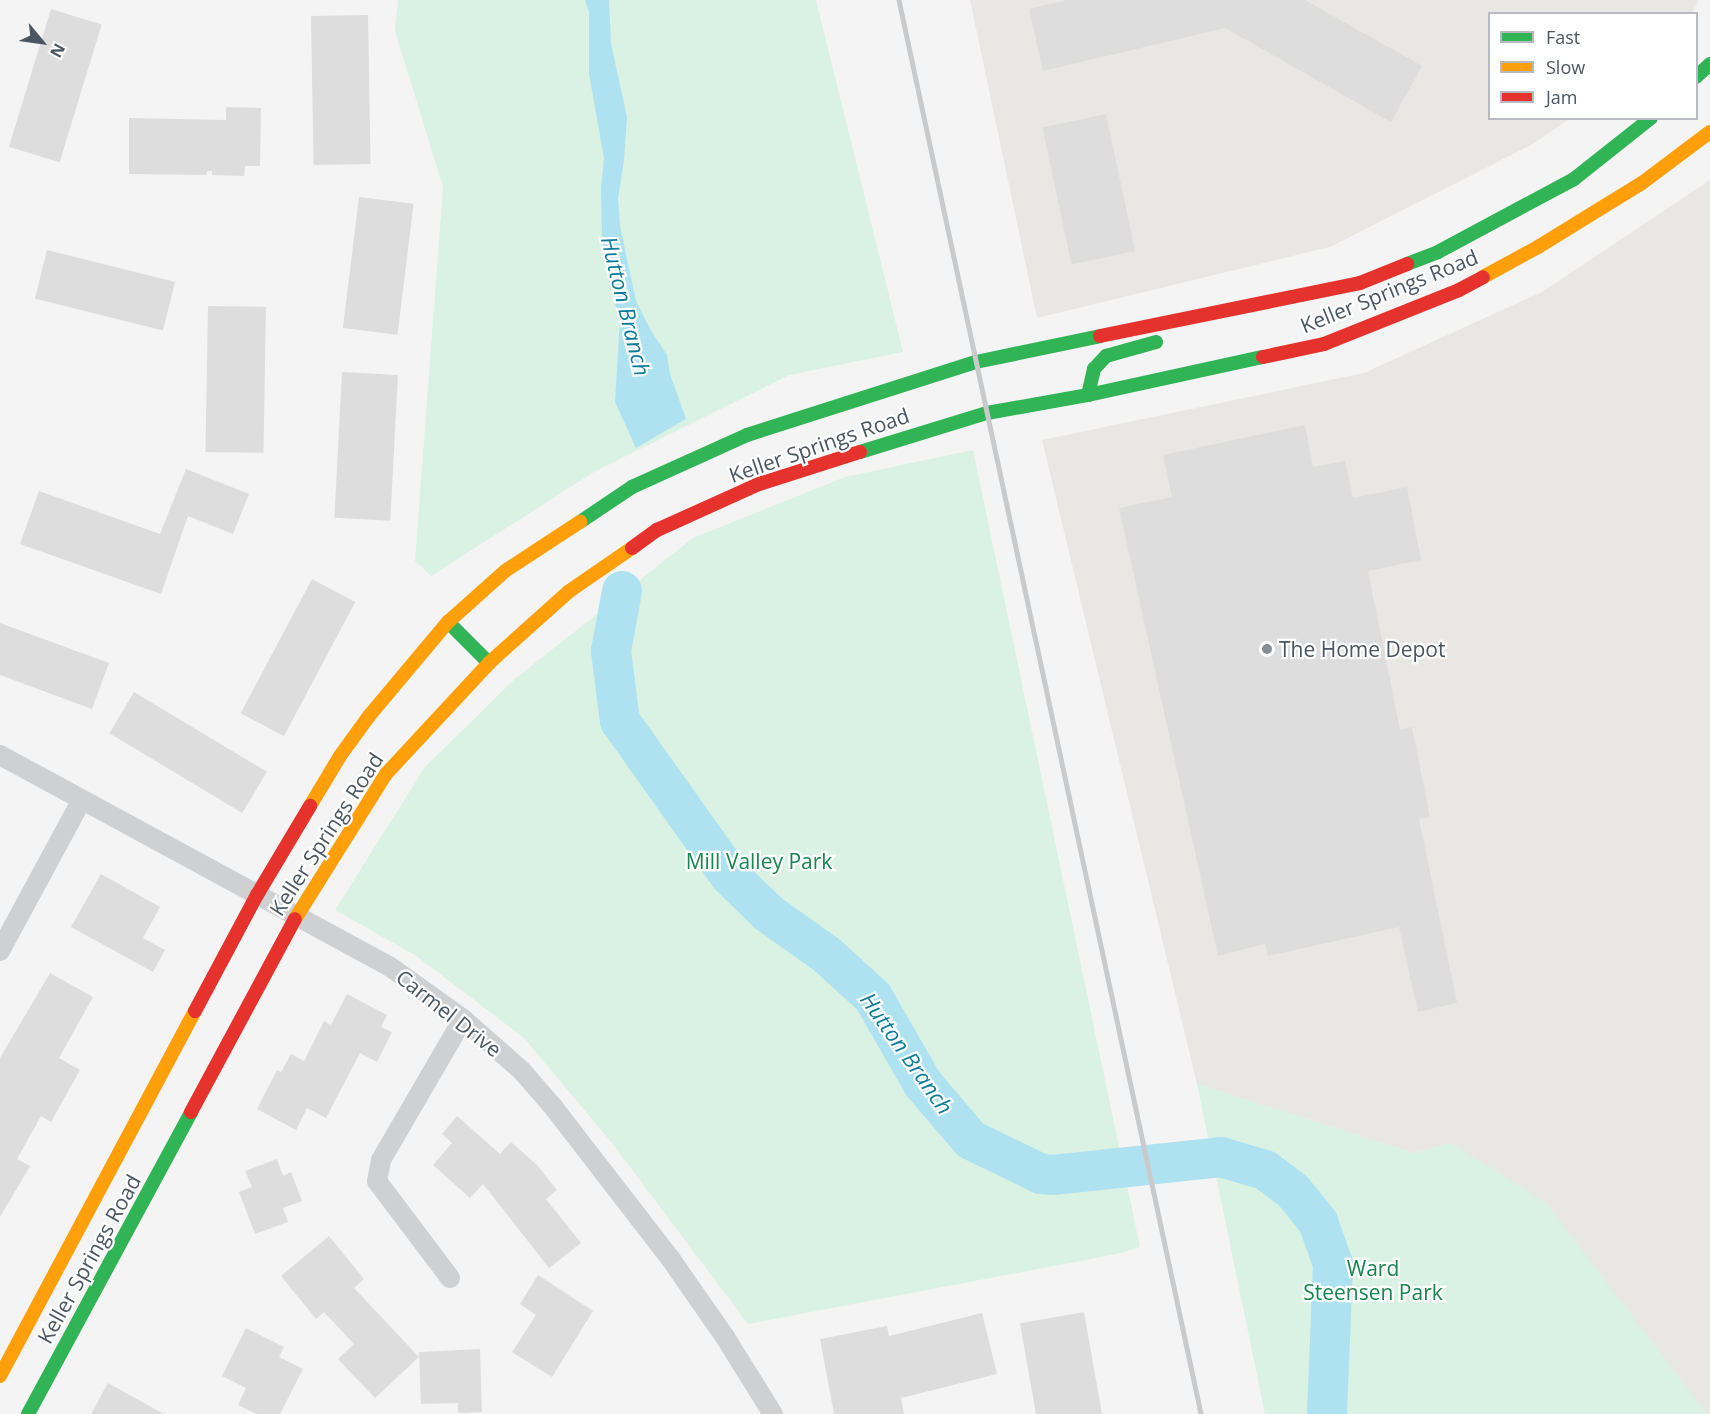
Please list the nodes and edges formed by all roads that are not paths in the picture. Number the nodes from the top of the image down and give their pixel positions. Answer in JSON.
{"nodes":[{"id":1,"x":1710,"y":64,"type":"edge"},
{"id":2,"x":1698,"y":74,"type":"edge"},
{"id":3,"x":1648,"y":120,"type":"edge"},
{"id":4,"x":1710,"y":132,"type":"edge"},
{"id":5,"x":1189,"y":318,"type":"junction"},
{"id":6,"x":1089,"y":396,"type":"junction"},
{"id":7,"x":448,"y":622,"type":"junction"},
{"id":8,"x":489,"y":663,"type":"junction"},
{"id":9,"x":0,"y":755,"type":"edge"},
{"id":10,"x":81,"y":801,"type":"junction"},
{"id":11,"x":257,"y":895,"type":"junction"},
{"id":12,"x":297,"y":915,"type":"junction"},
{"id":13,"x":0,"y":951,"type":"edge"},
{"id":14,"x":464,"y":1019,"type":"junction"},
{"id":15,"x":450,"y":1278,"type":"dead end"},
{"id":16,"x":0,"y":1376,"type":"edge"},
{"id":17,"x":28,"y":1414,"type":"edge"},
{"id":18,"x":772,"y":1414,"type":"edge"}],
"edges":[{"from":1,"to":2,"type":"main road"},
{"from":3,"to":5,"type":"main road","name":"Keller Springs Road"},
{"from":4,"to":6,"type":"main road","name":"Keller Springs Road"},
{"from":5,"to":6,"type":"main road"},
{"from":5,"to":7,"type":"main road","name":"Keller Springs Road"},
{"from":6,"to":8,"type":"main road","name":"Keller Springs Road"},
{"from":7,"to":8,"type":"main road"},
{"from":7,"to":11,"type":"main road","name":"Keller Springs Road"},
{"from":8,"to":12,"type":"main road","name":"Keller Springs Road"},
{"from":9,"to":10,"type":"street","name":"Carmel Drive"},
{"from":10,"to":11,"type":"street","name":"Carmel Drive"},
{"from":10,"to":13,"type":"street"},
{"from":11,"to":12,"type":"street","name":"Carmel Drive"},
{"from":11,"to":16,"type":"main road","name":"Keller Springs Road"},
{"from":12,"to":14,"type":"street","name":"Carmel Drive"},
{"from":12,"to":17,"type":"main road","name":"Keller Springs Road"},
{"from":14,"to":15,"type":"street"},
{"from":14,"to":18,"type":"street","name":"Carmel Drive"}]}
